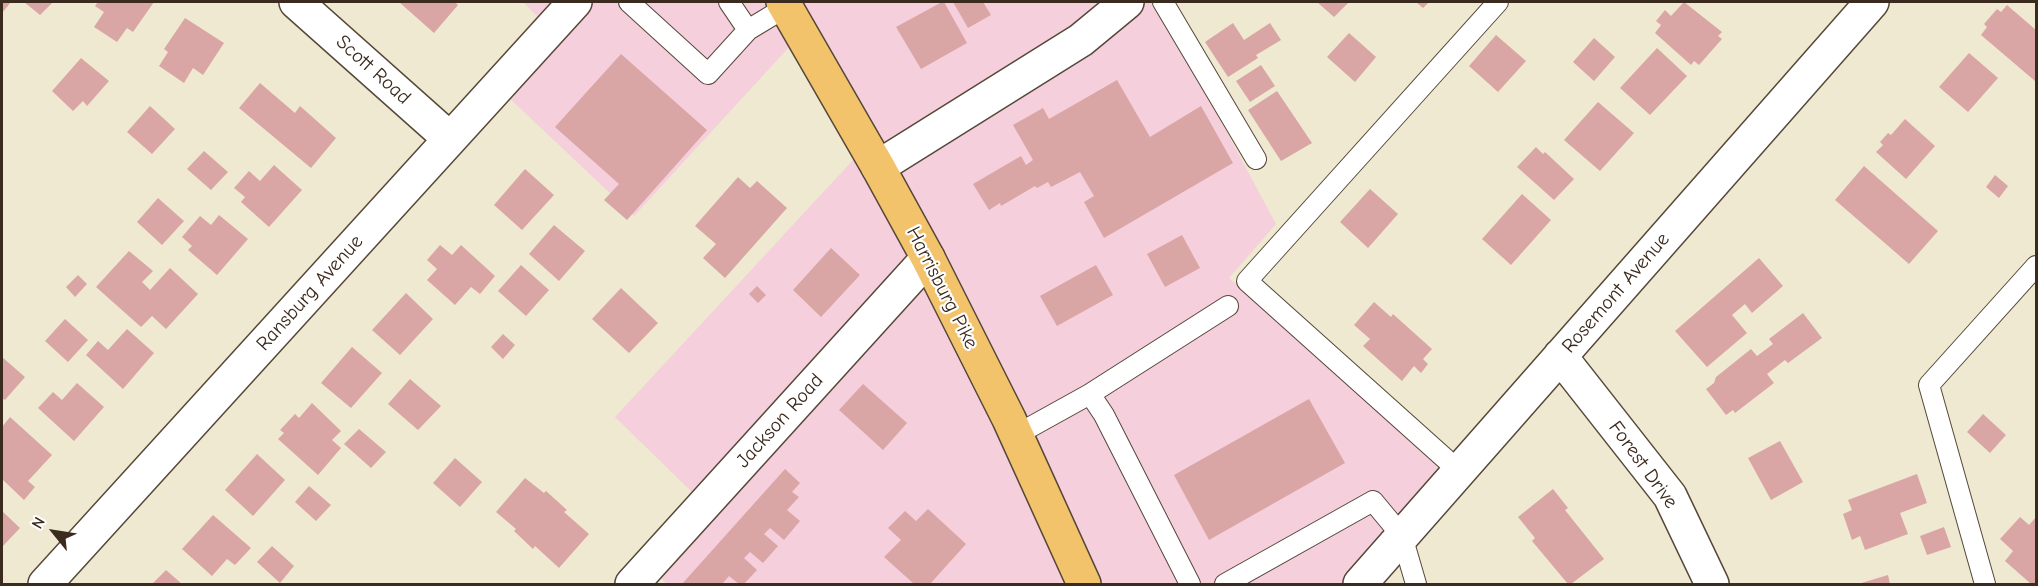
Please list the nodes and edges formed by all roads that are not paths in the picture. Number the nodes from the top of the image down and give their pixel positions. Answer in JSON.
{"nodes":[{"id":1,"x":296,"y":2,"type":"edge"},
{"id":2,"x":574,"y":2,"type":"edge"},
{"id":3,"x":629,"y":2,"type":"edge"},
{"id":4,"x":729,"y":2,"type":"edge"},
{"id":5,"x":1127,"y":2,"type":"edge"},
{"id":6,"x":1162,"y":2,"type":"edge"},
{"id":7,"x":1498,"y":2,"type":"edge"},
{"id":8,"x":1872,"y":2,"type":"edge"},
{"id":9,"x":784,"y":4,"type":"edge"},
{"id":10,"x":748,"y":30,"type":"junction"},
{"id":11,"x":450,"y":139,"type":"junction"},
{"id":12,"x":1256,"y":159,"type":"dead end"},
{"id":13,"x":878,"y":167,"type":"junction"},
{"id":14,"x":928,"y":258,"type":"junction"},
{"id":15,"x":2037,"y":266,"type":"edge"},
{"id":16,"x":1228,"y":306,"type":"dead end"},
{"id":17,"x":1560,"y":356,"type":"junction"},
{"id":18,"x":1090,"y":394,"type":"junction"},
{"id":19,"x":1016,"y":435,"type":"junction"},
{"id":20,"x":1459,"y":471,"type":"junction"},
{"id":21,"x":1402,"y":536,"type":"junction"},
{"id":22,"x":1080,"y":583,"type":"edge"},
{"id":23,"x":45,"y":585,"type":"edge"},
{"id":24,"x":632,"y":585,"type":"edge"},
{"id":25,"x":1190,"y":585,"type":"edge"},
{"id":26,"x":1225,"y":585,"type":"edge"},
{"id":27,"x":1360,"y":585,"type":"edge"},
{"id":28,"x":1416,"y":585,"type":"edge"},
{"id":29,"x":1712,"y":585,"type":"edge"},
{"id":30,"x":1985,"y":585,"type":"edge"}],
"edges":[{"from":1,"to":11,"type":"street","name":"Scott Road"},
{"from":2,"to":11,"type":"street","name":"Ransburg Avenue"},
{"from":3,"to":10,"type":"lane"},
{"from":4,"to":10,"type":"lane"},
{"from":5,"to":13,"type":"street"},
{"from":6,"to":12,"type":"lane"},
{"from":7,"to":20,"type":"lane"},
{"from":8,"to":17,"type":"street","name":"Rosemont Avenue"},
{"from":9,"to":10,"type":"lane"},
{"from":9,"to":13,"type":"main road","name":"Harrisburg Pike"},
{"from":11,"to":23,"type":"street","name":"Ransburg Avenue"},
{"from":13,"to":14,"type":"main road","name":"Harrisburg Pike"},
{"from":14,"to":19,"type":"main road","name":"Harrisburg Pike"},
{"from":14,"to":24,"type":"street","name":"Jackson Road"},
{"from":15,"to":30,"type":"lane"},
{"from":16,"to":18,"type":"lane"},
{"from":17,"to":20,"type":"street","name":"Rosemont Avenue"},
{"from":17,"to":29,"type":"street","name":"Forest Drive"},
{"from":18,"to":19,"type":"lane"},
{"from":18,"to":25,"type":"lane"},
{"from":19,"to":22,"type":"main road","name":"Harrisburg Pike"},
{"from":20,"to":21,"type":"street","name":"Rosemont Avenue"},
{"from":21,"to":26,"type":"lane"},
{"from":21,"to":27,"type":"street","name":"Rosemont Avenue"},
{"from":21,"to":28,"type":"lane"}]}
